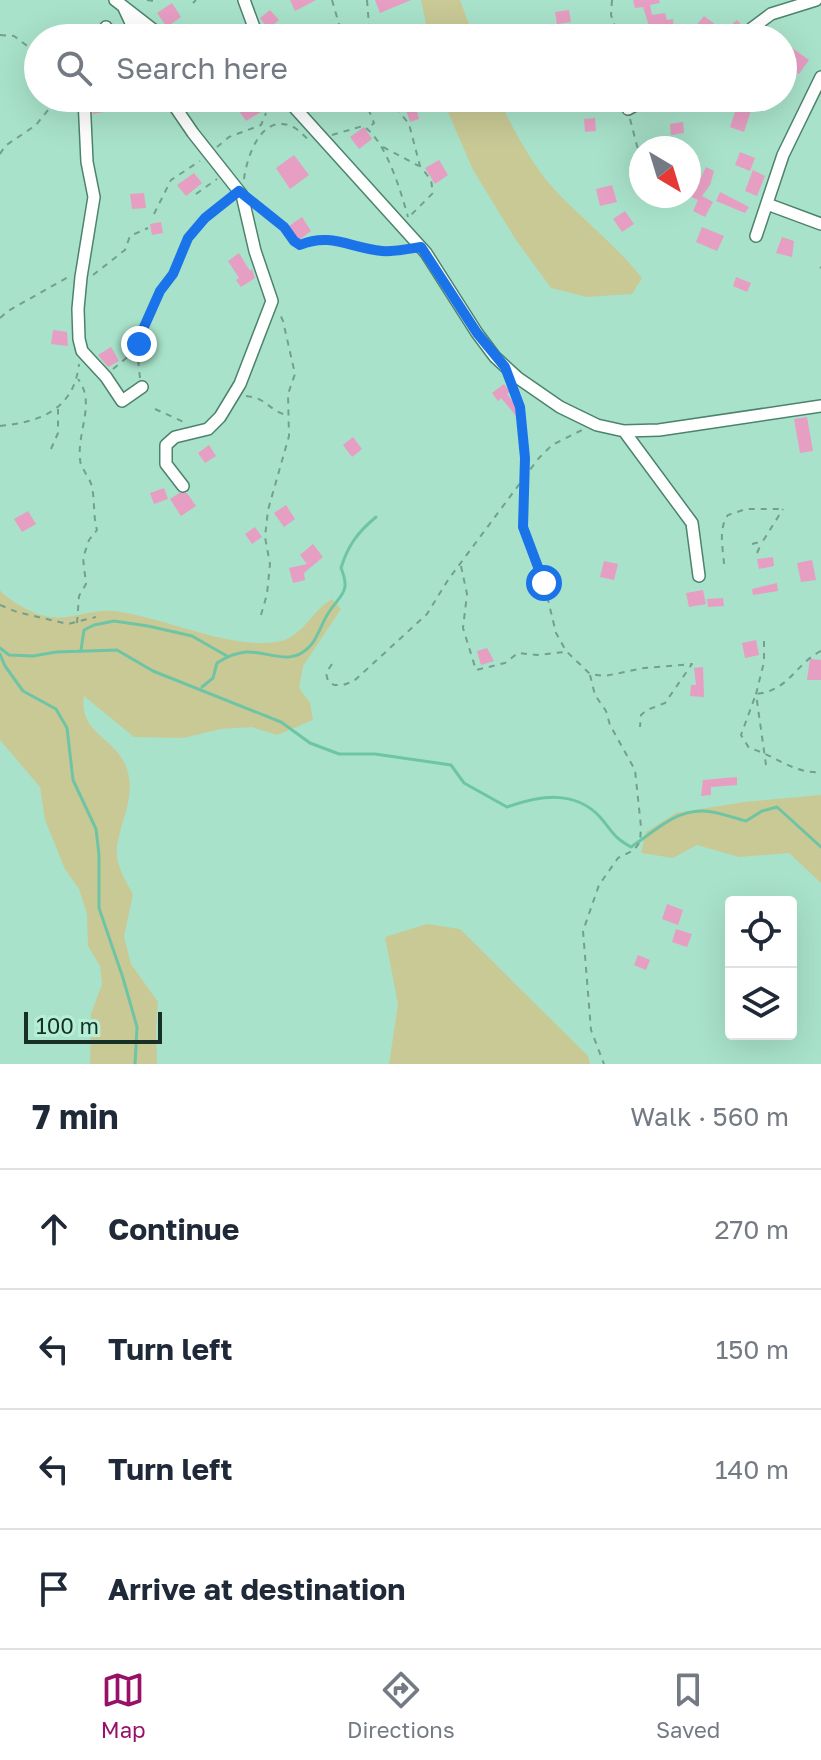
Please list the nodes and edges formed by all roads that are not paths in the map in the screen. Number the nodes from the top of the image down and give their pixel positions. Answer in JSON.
{"nodes":[{"id":1,"x":244,"y":0,"type":"edge"},
{"id":2,"x":816,"y":0,"type":"edge"},
{"id":3,"x":120,"y":4,"type":"edge"},
{"id":4,"x":131,"y":24,"type":"edge"},
{"id":5,"x":146,"y":24,"type":"edge"},
{"id":6,"x":253,"y":24,"type":"edge"},
{"id":7,"x":758,"y":24,"type":"edge"},
{"id":8,"x":821,"y":77,"type":"edge"},
{"id":9,"x":85,"y":112,"type":"edge"},
{"id":10,"x":179,"y":112,"type":"edge"},
{"id":11,"x":299,"y":112,"type":"edge"},
{"id":12,"x":767,"y":204,"type":"junction"},
{"id":13,"x":821,"y":224,"type":"edge"},
{"id":14,"x":756,"y":236,"type":"dead end"},
{"id":15,"x":142,"y":387,"type":"road end"},
{"id":16,"x":821,"y":406,"type":"edge"},
{"id":17,"x":624,"y":431,"type":"junction"},
{"id":18,"x":183,"y":486,"type":"dead end"},
{"id":19,"x":699,"y":576,"type":"dead end"}],
"edges":[{"from":1,"to":6,"type":"street"},
{"from":2,"to":7,"type":"street"},
{"from":3,"to":4,"type":"street"},
{"from":3,"to":5,"type":"street"},
{"from":8,"to":12,"type":"street"},
{"from":9,"to":15,"type":"street"},
{"from":10,"to":18,"type":"street"},
{"from":11,"to":17,"type":"street"},
{"from":12,"to":13,"type":"street"},
{"from":12,"to":14,"type":"street"},
{"from":16,"to":17,"type":"street"},
{"from":17,"to":19,"type":"street"}]}
